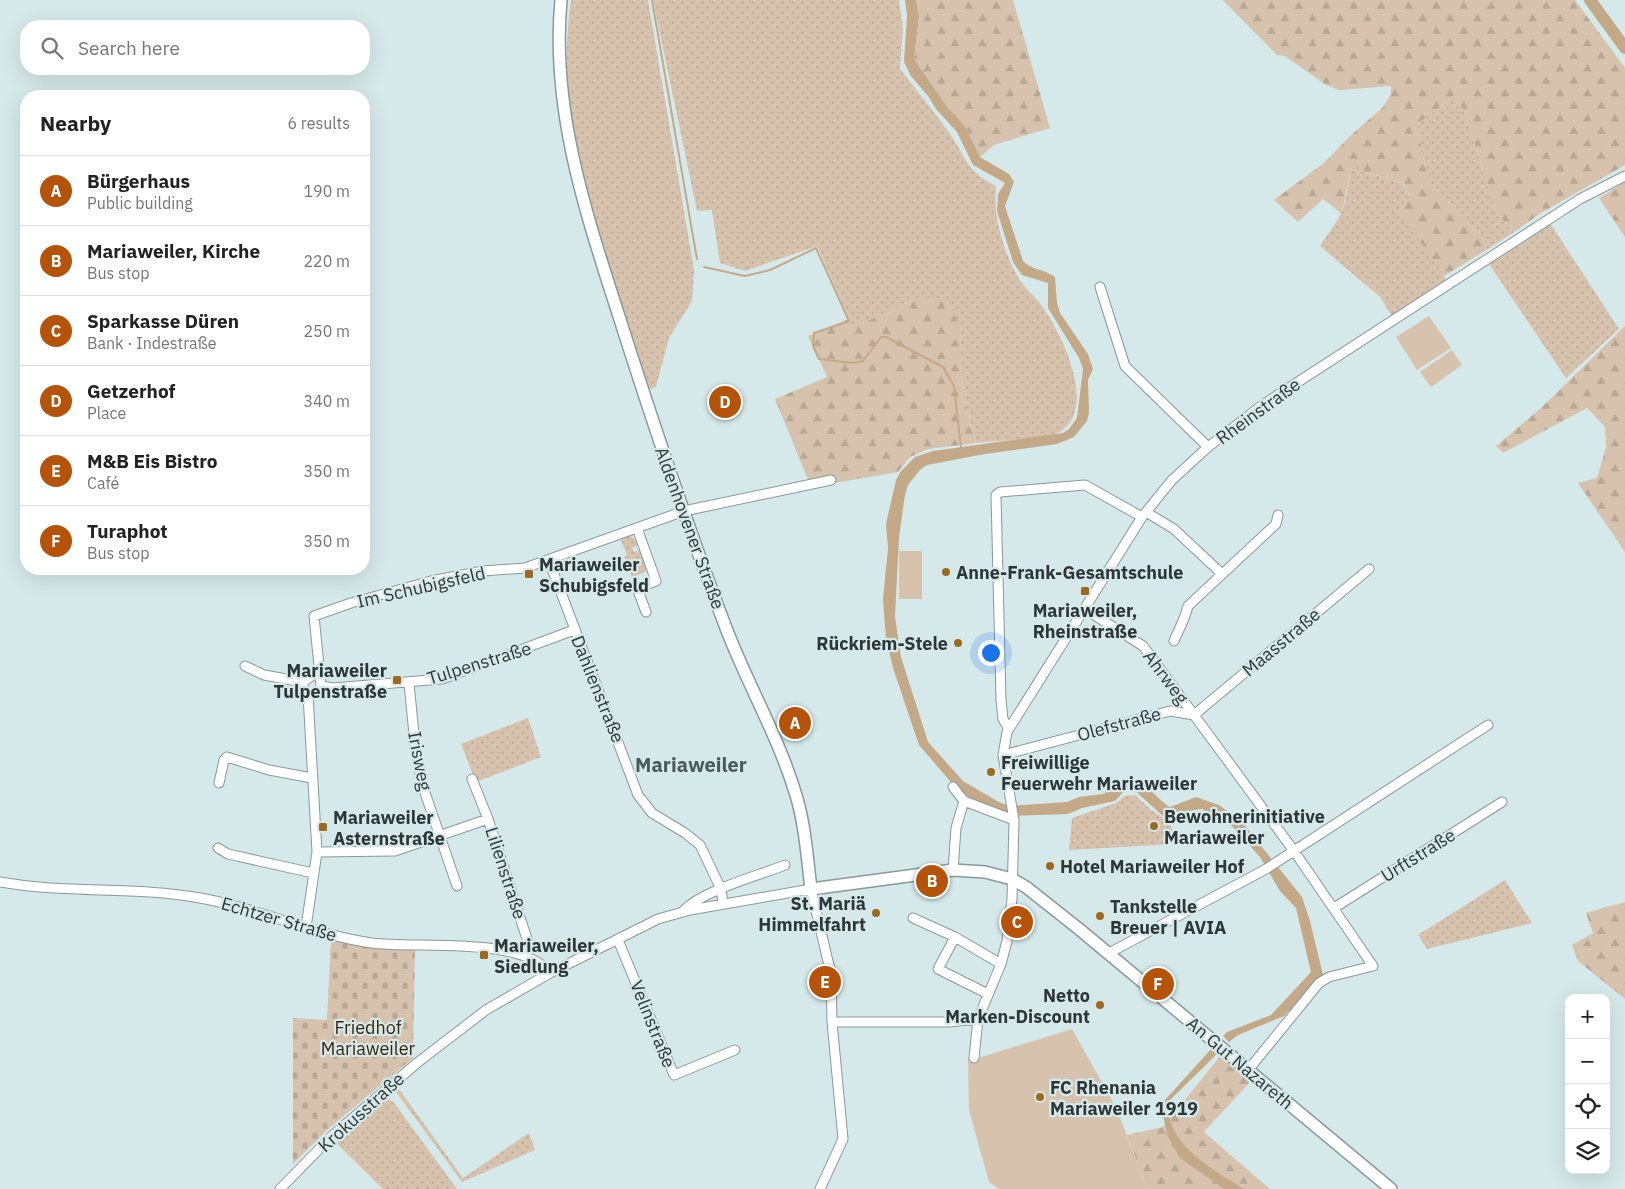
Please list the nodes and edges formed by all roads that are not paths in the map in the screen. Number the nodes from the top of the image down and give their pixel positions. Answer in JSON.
{"nodes":[{"id":1,"x":561,"y":0,"type":"edge"},
{"id":2,"x":1625,"y":176,"type":"edge"},
{"id":3,"x":1100,"y":287,"type":"dead end"},
{"id":4,"x":1208,"y":447,"type":"junction"},
{"id":5,"x":831,"y":480,"type":"dead end"},
{"id":6,"x":684,"y":511,"type":"junction"},
{"id":7,"x":1144,"y":514,"type":"junction"},
{"id":8,"x":1278,"y":515,"type":"dead end"},
{"id":9,"x":637,"y":528,"type":"junction"},
{"id":10,"x":549,"y":561,"type":"junction"},
{"id":11,"x":1369,"y":569,"type":"dead end"},
{"id":12,"x":1222,"y":573,"type":"junction"},
{"id":13,"x":1085,"y":609,"type":"junction"},
{"id":14,"x":646,"y":612,"type":"dead end"},
{"id":15,"x":574,"y":630,"type":"junction"},
{"id":16,"x":1174,"y":641,"type":"dead end"},
{"id":17,"x":245,"y":666,"type":"dead end"},
{"id":18,"x":320,"y":670,"type":"junction"},
{"id":19,"x":303,"y":682,"type":"junction"},
{"id":20,"x":409,"y":683,"type":"junction"},
{"id":21,"x":321,"y":686,"type":"junction"},
{"id":22,"x":308,"y":695,"type":"junction"},
{"id":23,"x":1194,"y":715,"type":"junction"},
{"id":24,"x":1488,"y":726,"type":"dead end"},
{"id":25,"x":1009,"y":729,"type":"junction"},
{"id":26,"x":1002,"y":755,"type":"junction"},
{"id":27,"x":312,"y":778,"type":"junction"},
{"id":28,"x":472,"y":779,"type":"dead end"},
{"id":29,"x":219,"y":783,"type":"dead end"},
{"id":30,"x":953,"y":787,"type":"dead end"},
{"id":31,"x":964,"y":800,"type":"junction"},
{"id":32,"x":1502,"y":802,"type":"dead end"},
{"id":33,"x":488,"y":819,"type":"junction"},
{"id":34,"x":1013,"y":819,"type":"junction"},
{"id":35,"x":441,"y":837,"type":"junction"},
{"id":36,"x":218,"y":848,"type":"dead end"},
{"id":37,"x":1294,"y":851,"type":"junction"},
{"id":38,"x":317,"y":852,"type":"junction"},
{"id":39,"x":785,"y":865,"type":"dead end"},
{"id":40,"x":953,"y":870,"type":"junction"},
{"id":41,"x":313,"y":873,"type":"junction"},
{"id":42,"x":1012,"y":879,"type":"junction"},
{"id":43,"x":0,"y":882,"type":"edge"},
{"id":44,"x":457,"y":886,"type":"dead end"},
{"id":45,"x":721,"y":889,"type":"junction"},
{"id":46,"x":811,"y":889,"type":"junction"},
{"id":47,"x":723,"y":904,"type":"junction"},
{"id":48,"x":1334,"y":908,"type":"junction"},
{"id":49,"x":682,"y":912,"type":"junction"},
{"id":50,"x":913,"y":918,"type":"dead end"},
{"id":51,"x":306,"y":927,"type":"junction"},
{"id":52,"x":954,"y":938,"type":"junction"},
{"id":53,"x":618,"y":940,"type":"junction"},
{"id":54,"x":1109,"y":953,"type":"junction"},
{"id":55,"x":526,"y":956,"type":"junction"},
{"id":56,"x":1001,"y":964,"type":"junction"},
{"id":57,"x":550,"y":973,"type":"junction"},
{"id":58,"x":988,"y":994,"type":"junction"},
{"id":59,"x":978,"y":1019,"type":"junction"},
{"id":60,"x":832,"y":1022,"type":"junction"},
{"id":61,"x":736,"y":1050,"type":"dead end"},
{"id":62,"x":974,"y":1058,"type":"dead end"},
{"id":63,"x":1249,"y":1069,"type":"junction"},
{"id":64,"x":280,"y":1189,"type":"edge"},
{"id":65,"x":820,"y":1189,"type":"edge"},
{"id":66,"x":1391,"y":1189,"type":"edge"}],
"edges":[{"from":1,"to":6,"type":"main road","name":"Aldenhovener Straße"},
{"from":2,"to":4,"type":"street","name":"Rheinstraße"},
{"from":3,"to":4,"type":"street"},
{"from":4,"to":7,"type":"street","name":"Rheinstraße"},
{"from":5,"to":6,"type":"street","name":"Im Schubigsfeld"},
{"from":6,"to":9,"type":"street","name":"Im Schubigsfeld"},
{"from":6,"to":46,"type":"main road","name":"Aldenhovener Straße"},
{"from":7,"to":12,"type":"street"},
{"from":7,"to":13,"type":"street","name":"Rheinstraße"},
{"from":7,"to":25,"type":"street"},
{"from":8,"to":12,"type":"street"},
{"from":9,"to":10,"type":"street","name":"Im Schubigsfeld"},
{"from":9,"to":14,"type":"street"},
{"from":10,"to":15,"type":"street","name":"Dahlienstraße"},
{"from":10,"to":18,"type":"street","name":"Im Schubigsfeld"},
{"from":11,"to":23,"type":"street","name":"Maasstraße"},
{"from":12,"to":16,"type":"street"},
{"from":13,"to":23,"type":"street","name":"Ahrweg"},
{"from":13,"to":25,"type":"street","name":"Rheinstraße"},
{"from":15,"to":20,"type":"street","name":"Tulpenstraße"},
{"from":15,"to":45,"type":"street","name":"Dahlienstraße"},
{"from":17,"to":19,"type":"street"},
{"from":18,"to":19,"type":"street"},
{"from":18,"to":21,"type":"street"},
{"from":19,"to":22,"type":"street"},
{"from":20,"to":21,"type":"street","name":"Tulpenstraße"},
{"from":20,"to":35,"type":"street","name":"Irisweg"},
{"from":21,"to":22,"type":"street"},
{"from":22,"to":27,"type":"street"},
{"from":23,"to":26,"type":"street","name":"Olefstraße"},
{"from":23,"to":37,"type":"street"},
{"from":24,"to":37,"type":"street"},
{"from":25,"to":26,"type":"street","name":"Rheinstraße"},
{"from":26,"to":34,"type":"street"},
{"from":27,"to":29,"type":"street"},
{"from":27,"to":38,"type":"street"},
{"from":28,"to":33,"type":"street","name":"Lilienstraße"},
{"from":30,"to":31,"type":"street"},
{"from":31,"to":34,"type":"street"},
{"from":31,"to":40,"type":"street"},
{"from":32,"to":48,"type":"street","name":"Urftstraße"},
{"from":33,"to":35,"type":"street","name":"Lilienstraße"},
{"from":33,"to":55,"type":"street","name":"Lilienstraße"},
{"from":34,"to":42,"type":"street"},
{"from":35,"to":38,"type":"street","name":"Lilienstraße"},
{"from":35,"to":44,"type":"street"},
{"from":36,"to":41,"type":"street"},
{"from":37,"to":48,"type":"street"},
{"from":37,"to":54,"type":"street"},
{"from":38,"to":41,"type":"street"},
{"from":39,"to":45,"type":"street","name":"Krokusstraße"},
{"from":40,"to":42,"type":"main road","name":"An Gut Nazareth"},
{"from":40,"to":46,"type":"main road","name":"An Gut Nazareth"},
{"from":41,"to":51,"type":"street"},
{"from":42,"to":54,"type":"main road","name":"An Gut Nazareth"},
{"from":42,"to":56,"type":"street"},
{"from":43,"to":51,"type":"street","name":"Echtzer Straße"},
{"from":45,"to":47,"type":"street","name":"Dahlienstraße"},
{"from":45,"to":49,"type":"street","name":"Krokusstraße"},
{"from":46,"to":47,"type":"street","name":"Krokusstraße"},
{"from":46,"to":60,"type":"street"},
{"from":47,"to":49,"type":"street","name":"Krokusstraße"},
{"from":48,"to":63,"type":"street"},
{"from":49,"to":53,"type":"street","name":"Krokusstraße"},
{"from":50,"to":52,"type":"street"},
{"from":51,"to":55,"type":"street","name":"Echtzer Straße"},
{"from":52,"to":56,"type":"street"},
{"from":52,"to":58,"type":"street"},
{"from":53,"to":57,"type":"street","name":"Krokusstraße"},
{"from":53,"to":61,"type":"street","name":"Velinstraße"},
{"from":54,"to":63,"type":"main road","name":"An Gut Nazareth"},
{"from":55,"to":57,"type":"street","name":"Echtzer Straße"},
{"from":56,"to":58,"type":"street"},
{"from":57,"to":64,"type":"street","name":"Krokusstraße"},
{"from":58,"to":59,"type":"street"},
{"from":59,"to":60,"type":"street"},
{"from":59,"to":62,"type":"street"},
{"from":60,"to":65,"type":"street"},
{"from":63,"to":66,"type":"main road","name":"An Gut Nazareth"}]}
